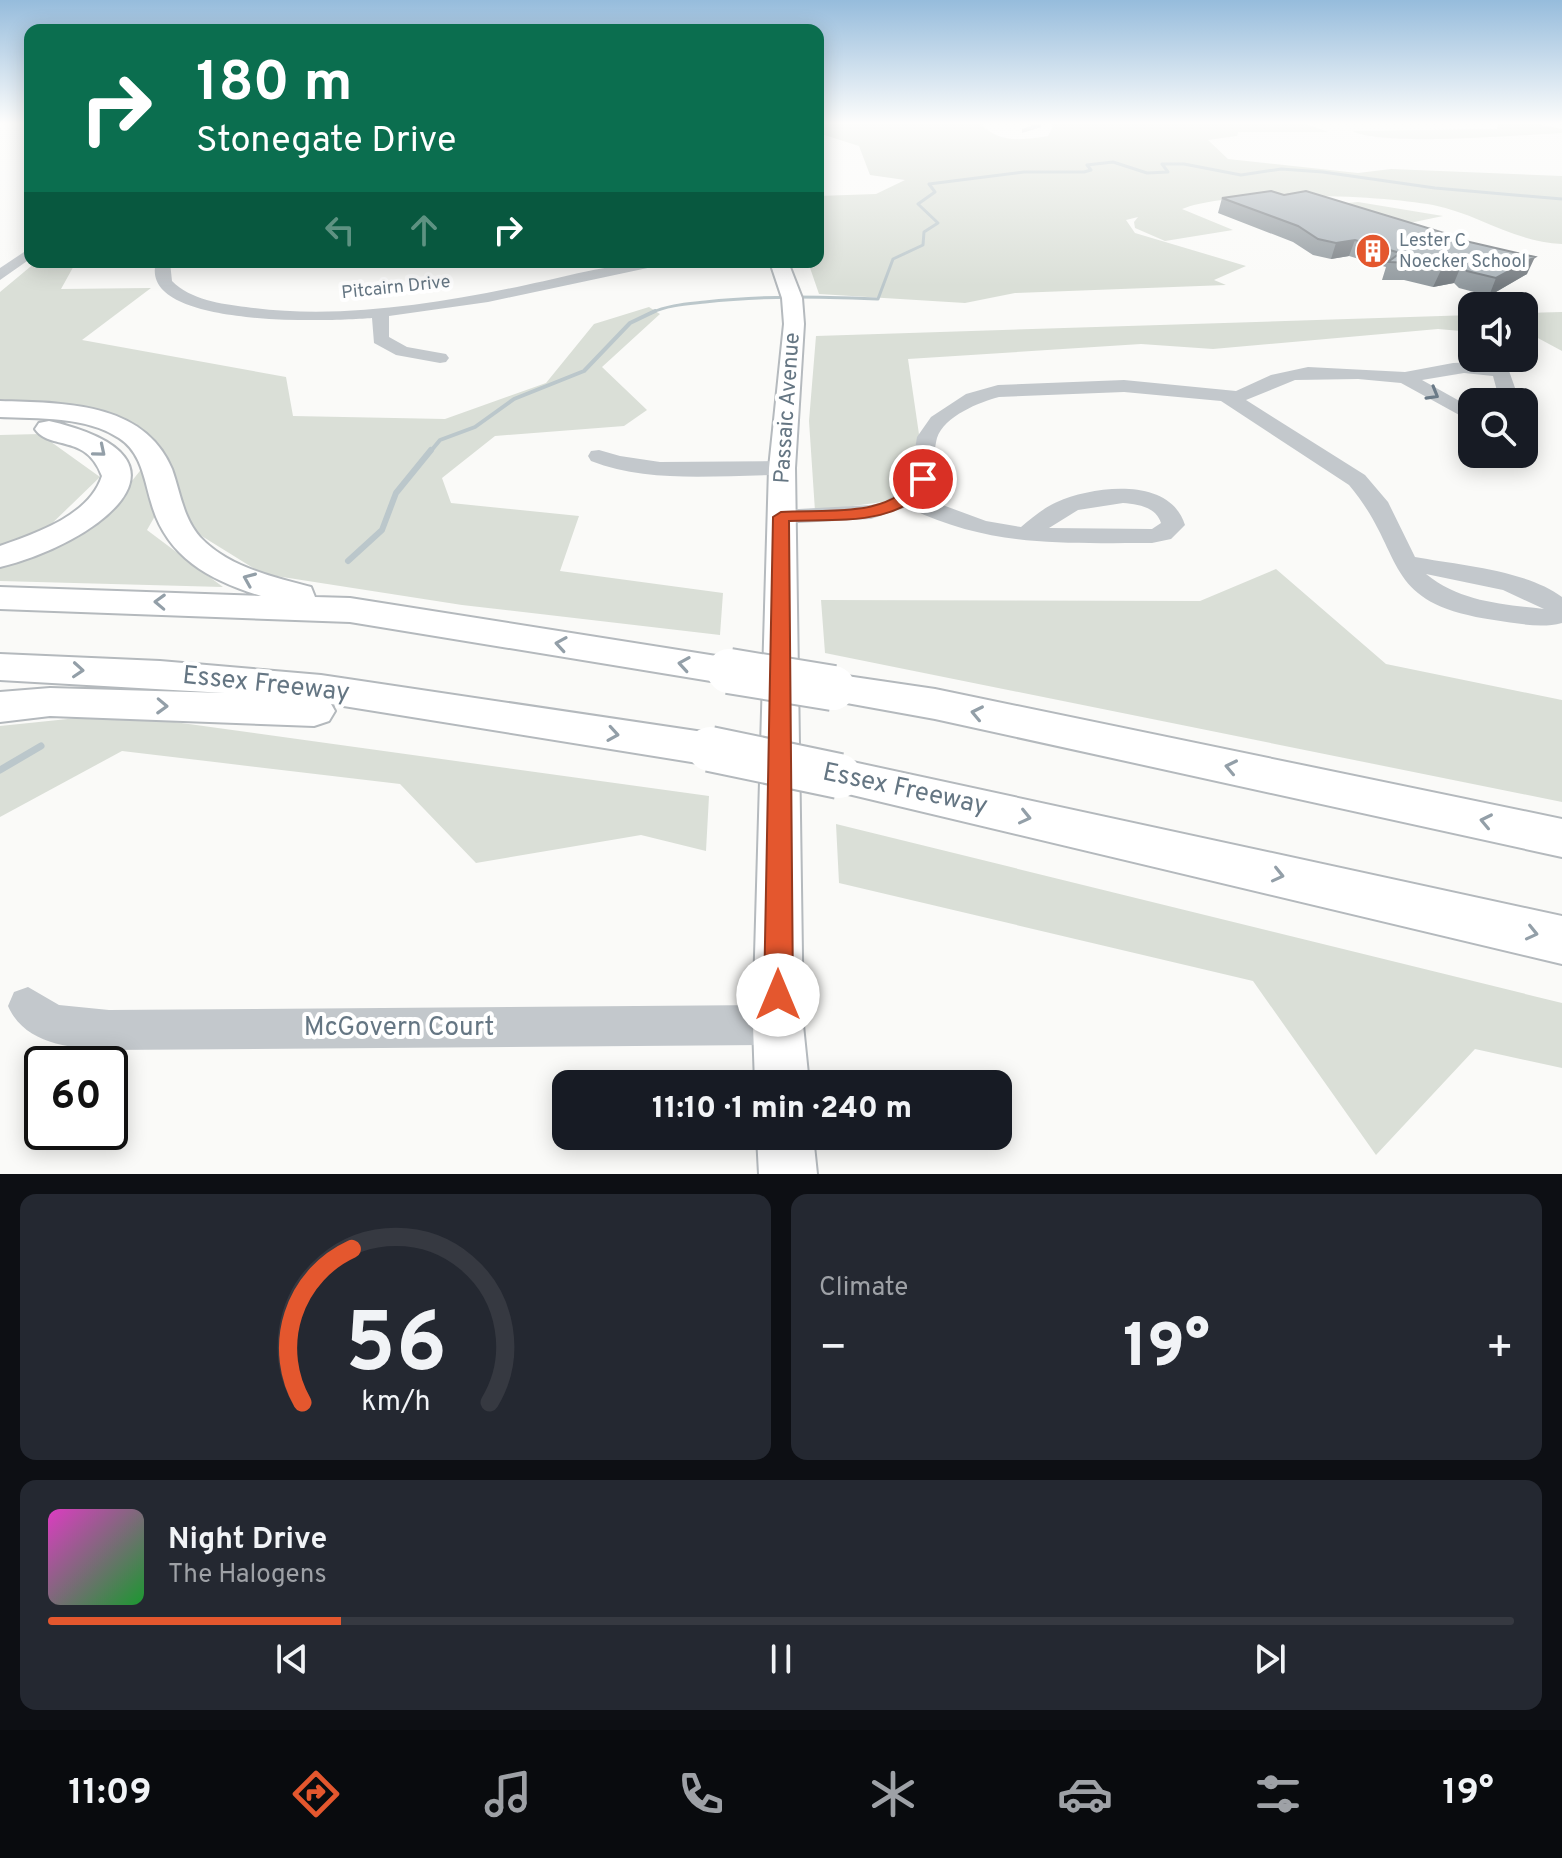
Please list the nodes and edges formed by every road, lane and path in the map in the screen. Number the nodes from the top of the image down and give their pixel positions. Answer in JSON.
{"nodes":[{"id":1,"x":24,"y":239,"type":"edge"},
{"id":2,"x":0,"y":256,"type":"edge"},
{"id":3,"x":24,"y":257,"type":"edge"},
{"id":4,"x":161,"y":268,"type":"edge"},
{"id":5,"x":586,"y":268,"type":"edge"},
{"id":6,"x":623,"y":268,"type":"edge"},
{"id":7,"x":781,"y":268,"type":"edge"},
{"id":8,"x":594,"y":273,"type":"junction"},
{"id":9,"x":0,"y":275,"type":"edge"},
{"id":10,"x":381,"y":311,"type":"junction"},
{"id":11,"x":440,"y":358,"type":"dead end"},
{"id":12,"x":1405,"y":378,"type":"junction"},
{"id":13,"x":1506,"y":388,"type":"edge"},
{"id":14,"x":1228,"y":397,"type":"junction"},
{"id":15,"x":1458,"y":408,"type":"edge"},
{"id":16,"x":0,"y":409,"type":"edge"},
{"id":17,"x":0,"y":425,"type":"edge"},
{"id":18,"x":599,"y":456,"type":"dead end"},
{"id":19,"x":782,"y":468,"type":"junction"},
{"id":20,"x":906,"y":498,"type":"junction"},
{"id":21,"x":781,"y":517,"type":"junction"},
{"id":22,"x":1026,"y":535,"type":"junction"},
{"id":23,"x":0,"y":557,"type":"edge"},
{"id":24,"x":1405,"y":563,"type":"junction"},
{"id":25,"x":0,"y":598,"type":"edge"},
{"id":26,"x":350,"y":610,"type":"junction"},
{"id":27,"x":0,"y":667,"type":"edge"},
{"id":28,"x":0,"y":707,"type":"edge"},
{"id":29,"x":454,"y":707,"type":"junction"},
{"id":30,"x":1562,"y":838,"type":"edge"},
{"id":31,"x":1562,"y":940,"type":"edge"},
{"id":32,"x":28,"y":1006,"type":"dead end"},
{"id":33,"x":778,"y":1025,"type":"junction"},
{"id":34,"x":781,"y":1070,"type":"edge"},
{"id":35,"x":786,"y":1150,"type":"edge"},
{"id":36,"x":788,"y":1174,"type":"edge"}],
"edges":[{"from":1,"to":2,"type":"street"},
{"from":3,"to":9,"type":"street"},
{"from":4,"to":10,"type":"street","name":"Pitcairn Drive"},
{"from":5,"to":8,"type":"street"},
{"from":6,"to":8,"type":"street","name":"Pitcairn Drive"},
{"from":7,"to":19,"type":"main road","name":"Passaic Avenue"},
{"from":8,"to":10,"type":"street","name":"Pitcairn Drive"},
{"from":10,"to":11,"type":"street"},
{"from":12,"to":13,"type":"street"},
{"from":12,"to":14,"type":"street"},
{"from":12,"to":15,"type":"street","one_way":true},
{"from":14,"to":20,"type":"street"},
{"from":14,"to":24,"type":"street"},
{"from":26,"to":16,"type":"highway","one_way":true},
{"from":17,"to":23,"type":"highway","one_way":true},
{"from":18,"to":19,"type":"street"},
{"from":19,"to":21,"type":"main road","name":"Passaic Avenue"},
{"from":20,"to":21,"type":"street"},
{"from":20,"to":22,"type":"street"},
{"from":21,"to":33,"type":"main road","name":"Passaic Avenue"},
{"from":22,"to":22,"type":"street"},
{"from":24,"to":24,"type":"street"},
{"from":26,"to":25,"type":"highway","one_way":true},
{"from":30,"to":26,"type":"highway","one_way":true,"bridge":true},
{"from":27,"to":29,"type":"highway","name":"Essex Freeway","one_way":true},
{"from":28,"to":29,"type":"highway","one_way":true},
{"from":29,"to":31,"type":"highway","name":"Essex Freeway","one_way":true,"bridge":true},
{"from":32,"to":33,"type":"street","name":"McGovern Court"},
{"from":33,"to":34,"type":"main road","name":"Passaic Avenue"},
{"from":35,"to":36,"type":"main road"}]}
